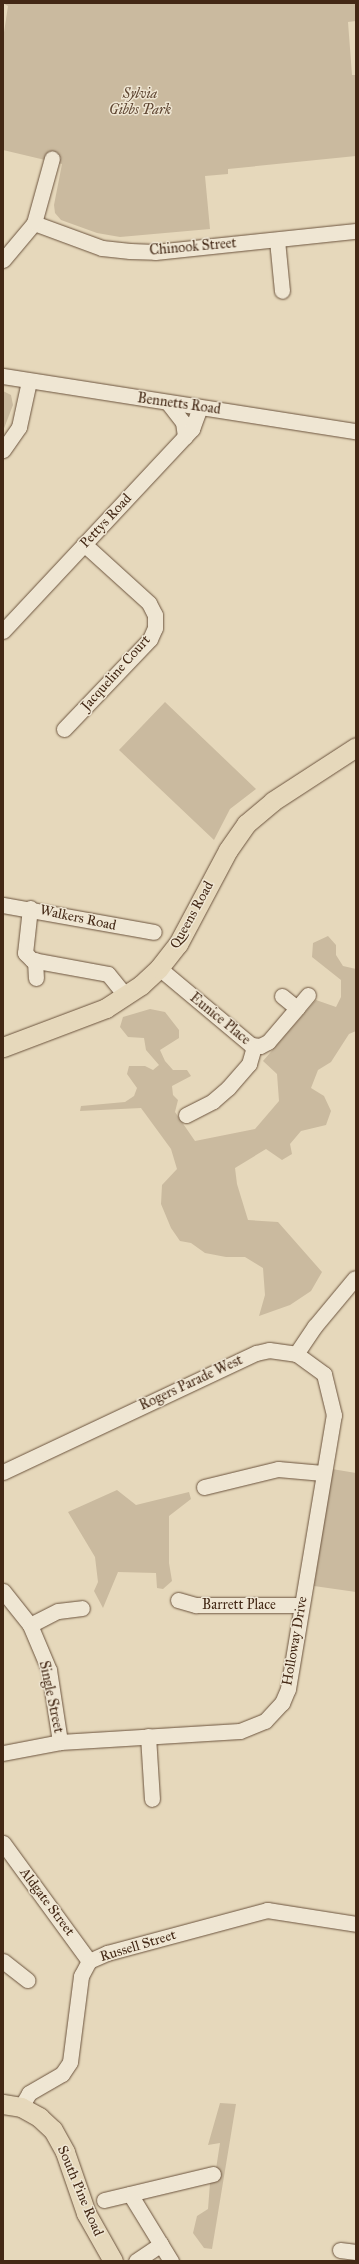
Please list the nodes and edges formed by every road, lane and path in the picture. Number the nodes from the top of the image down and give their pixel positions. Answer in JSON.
{"nodes":[{"id":1,"x":52,"y":158,"type":"dead end"},
{"id":2,"x":34,"y":223,"type":"junction"},
{"id":3,"x":356,"y":231,"type":"edge"},
{"id":4,"x":277,"y":240,"type":"junction"},
{"id":5,"x":3,"y":260,"type":"edge"},
{"id":6,"x":282,"y":291,"type":"dead end"},
{"id":7,"x":3,"y":376,"type":"edge"},
{"id":8,"x":29,"y":381,"type":"junction"},
{"id":9,"x":168,"y":403,"type":"junction"},
{"id":10,"x":200,"y":407,"type":"junction"},
{"id":11,"x":356,"y":431,"type":"edge"},
{"id":12,"x":185,"y":437,"type":"junction"},
{"id":13,"x":3,"y":450,"type":"edge"},
{"id":14,"x":84,"y":544,"type":"junction"},
{"id":15,"x":3,"y":631,"type":"edge"},
{"id":16,"x":64,"y":729,"type":"dead end"},
{"id":17,"x":356,"y":747,"type":"edge"},
{"id":18,"x":3,"y":905,"type":"edge"},
{"id":19,"x":30,"y":908,"type":"junction"},
{"id":20,"x":154,"y":932,"type":"dead end"},
{"id":21,"x":35,"y":960,"type":"junction"},
{"id":22,"x":159,"y":968,"type":"junction"},
{"id":23,"x":36,"y":978,"type":"dead end"},
{"id":24,"x":308,"y":995,"type":"dead end"},
{"id":25,"x":126,"y":996,"type":"junction"},
{"id":26,"x":282,"y":996,"type":"dead end"},
{"id":27,"x":297,"y":1008,"type":"junction"},
{"id":28,"x":254,"y":1046,"type":"junction"},
{"id":29,"x":3,"y":1047,"type":"edge"},
{"id":30,"x":186,"y":1116,"type":"dead end"},
{"id":31,"x":355,"y":1278,"type":"dead end"},
{"id":32,"x":296,"y":1354,"type":"junction"},
{"id":33,"x":3,"y":1472,"type":"edge"},
{"id":34,"x":323,"y":1473,"type":"junction"},
{"id":35,"x":204,"y":1487,"type":"dead end"},
{"id":36,"x":3,"y":1591,"type":"edge"},
{"id":37,"x":178,"y":1600,"type":"dead end"},
{"id":38,"x":301,"y":1605,"type":"junction"},
{"id":39,"x":82,"y":1608,"type":"dead end"},
{"id":40,"x":30,"y":1625,"type":"junction"},
{"id":41,"x":148,"y":1736,"type":"junction"},
{"id":42,"x":60,"y":1742,"type":"junction"},
{"id":43,"x":3,"y":1753,"type":"edge"},
{"id":44,"x":152,"y":1799,"type":"dead end"},
{"id":45,"x":5,"y":1852,"type":"edge"},
{"id":46,"x":356,"y":1924,"type":"edge"},
{"id":47,"x":3,"y":1961,"type":"edge"},
{"id":48,"x":89,"y":1961,"type":"junction"},
{"id":49,"x":27,"y":1980,"type":"dead end"},
{"id":50,"x":12,"y":2105,"type":"edge"},
{"id":51,"x":213,"y":2174,"type":"dead end"},
{"id":52,"x":130,"y":2194,"type":"junction"},
{"id":53,"x":104,"y":2200,"type":"dead end"},
{"id":54,"x":161,"y":2244,"type":"junction"},
{"id":55,"x":340,"y":2250,"type":"dead end"},
{"id":56,"x":356,"y":2252,"type":"edge"},
{"id":57,"x":113,"y":2261,"type":"edge"},
{"id":58,"x":136,"y":2261,"type":"edge"},
{"id":59,"x":172,"y":2261,"type":"edge"}],
"edges":[{"from":1,"to":2,"type":"street"},
{"from":2,"to":4,"type":"street","name":"Chinook Street"},
{"from":2,"to":5,"type":"street"},
{"from":3,"to":4,"type":"street","name":"Chinook Street"},
{"from":4,"to":6,"type":"street"},
{"from":7,"to":8,"type":"street","name":"Bennetts Road"},
{"from":8,"to":9,"type":"street","name":"Bennetts Road"},
{"from":8,"to":13,"type":"street"},
{"from":9,"to":10,"type":"street","name":"Bennetts Road"},
{"from":9,"to":12,"type":"street"},
{"from":10,"to":11,"type":"street","name":"Bennetts Road"},
{"from":10,"to":12,"type":"street","name":"Pettys Road"},
{"from":12,"to":14,"type":"street","name":"Pettys Road"},
{"from":14,"to":15,"type":"street","name":"Pettys Road"},
{"from":14,"to":16,"type":"street","name":"Jacqueline Court"},
{"from":17,"to":22,"type":"main road","name":"Queens Road"},
{"from":18,"to":19,"type":"street","name":"Walkers Road"},
{"from":19,"to":20,"type":"street","name":"Walkers Road"},
{"from":19,"to":21,"type":"street"},
{"from":21,"to":23,"type":"street"},
{"from":21,"to":25,"type":"street"},
{"from":22,"to":25,"type":"main road","name":"Queens Road"},
{"from":22,"to":28,"type":"street","name":"Eunice Place"},
{"from":24,"to":27,"type":"street","name":"Eunice Place"},
{"from":25,"to":29,"type":"main road","name":"Queens Road"},
{"from":26,"to":27,"type":"street"},
{"from":27,"to":28,"type":"street","name":"Eunice Place"},
{"from":28,"to":30,"type":"street"},
{"from":31,"to":32,"type":"street"},
{"from":32,"to":33,"type":"street","name":"Rogers Parade West"},
{"from":32,"to":34,"type":"street","name":"Holloway Drive"},
{"from":34,"to":35,"type":"street"},
{"from":34,"to":38,"type":"street","name":"Holloway Drive"},
{"from":36,"to":40,"type":"street","name":"Single Street"},
{"from":37,"to":38,"type":"street","name":"Barrett Place"},
{"from":38,"to":41,"type":"street","name":"Holloway Drive"},
{"from":39,"to":40,"type":"street"},
{"from":40,"to":42,"type":"street","name":"Single Street"},
{"from":41,"to":42,"type":"street","name":"Holloway Drive"},
{"from":41,"to":44,"type":"street"},
{"from":42,"to":43,"type":"street","name":"Holloway Drive"},
{"from":45,"to":48,"type":"street","name":"Aldgate Street"},
{"from":46,"to":48,"type":"street","name":"Russell Street"},
{"from":47,"to":49,"type":"street"},
{"from":48,"to":50,"type":"street","name":"Russell Street"},
{"from":50,"to":57,"type":"main road","name":"South Pine Road"},
{"from":51,"to":52,"type":"street"},
{"from":52,"to":53,"type":"street"},
{"from":52,"to":54,"type":"street"},
{"from":54,"to":58,"type":"street"},
{"from":54,"to":59,"type":"street"},
{"from":55,"to":56,"type":"street"}]}
